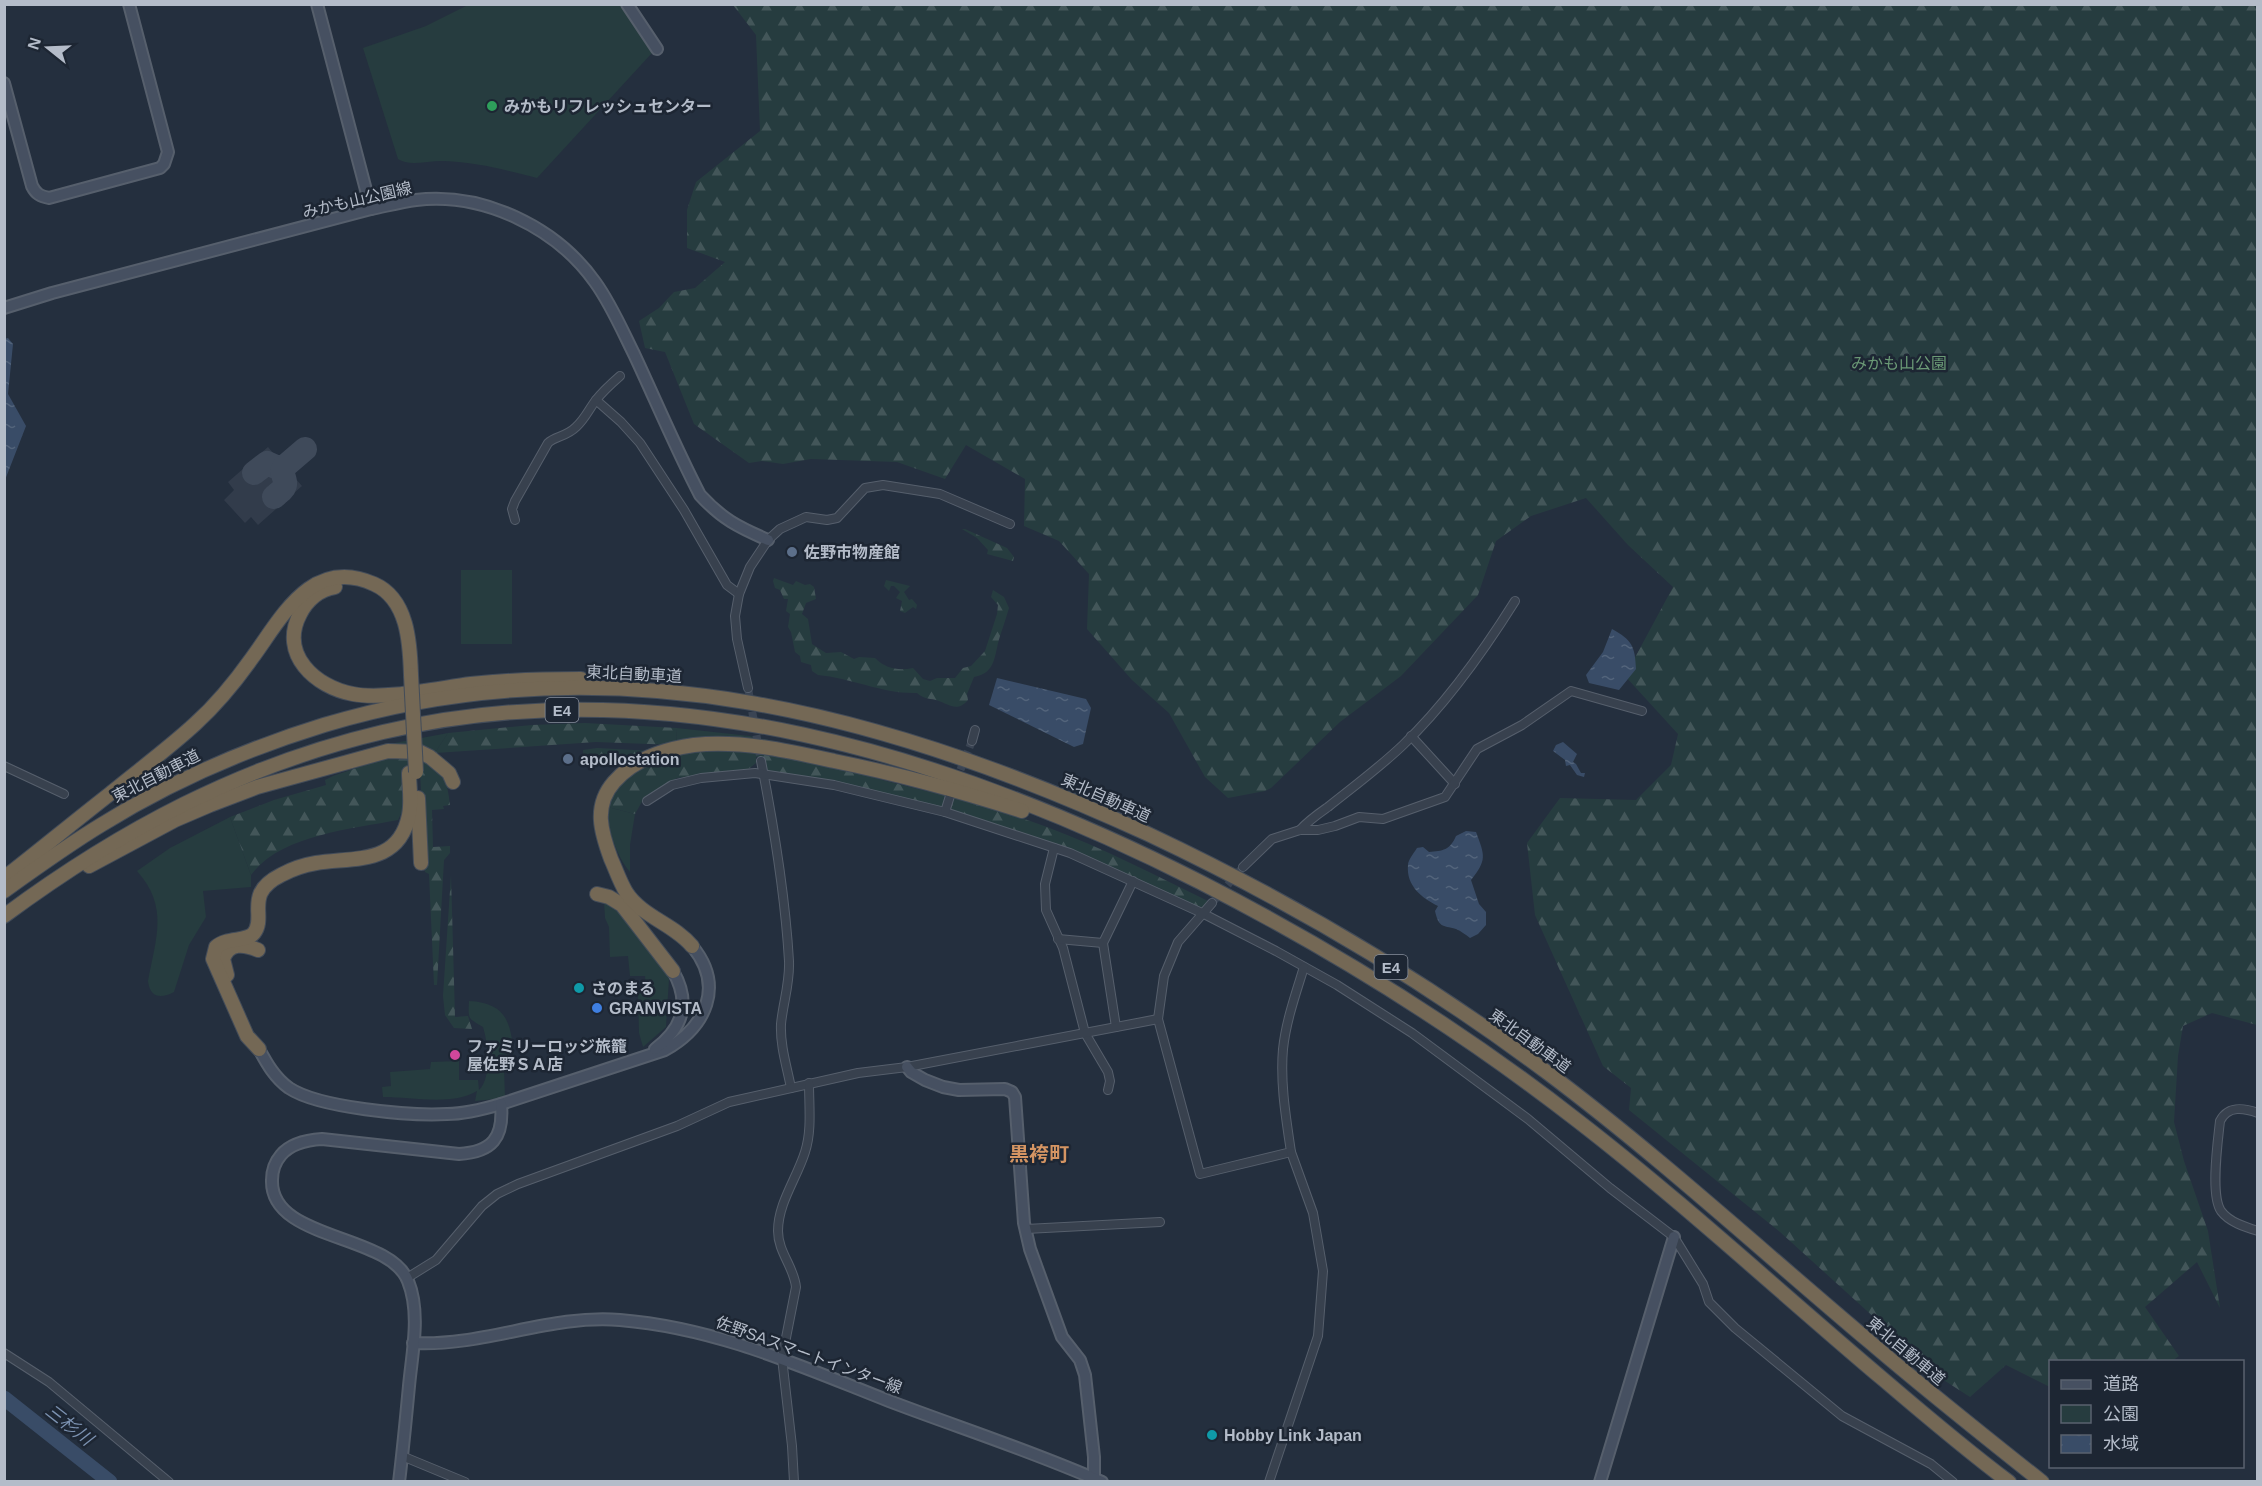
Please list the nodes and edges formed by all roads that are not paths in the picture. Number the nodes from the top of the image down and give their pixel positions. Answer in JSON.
{"nodes":[{"id":1,"x":129,"y":4,"type":"edge"},
{"id":2,"x":317,"y":4,"type":"edge"},
{"id":3,"x":627,"y":4,"type":"edge"},
{"id":4,"x":657,"y":49,"type":"dead end"},
{"id":5,"x":4,"y":82,"type":"edge"},
{"id":6,"x":371,"y":209,"type":"junction"},
{"id":7,"x":4,"y":308,"type":"edge"},
{"id":8,"x":620,"y":376,"type":"dead end"},
{"id":9,"x":596,"y":400,"type":"junction"},
{"id":10,"x":515,"y":520,"type":"dead end"},
{"id":11,"x":1011,"y":524,"type":"dead end"},
{"id":12,"x":768,"y":540,"type":"junction"},
{"id":13,"x":739,"y":594,"type":"junction"},
{"id":14,"x":1515,"y":601,"type":"dead end"},
{"id":15,"x":408,"y":676,"type":"junction"},
{"id":16,"x":617,"y":688,"type":"junction"},
{"id":17,"x":748,"y":688,"type":"tunnel mouth"},
{"id":18,"x":1642,"y":711,"type":"dead end"},
{"id":19,"x":975,"y":730,"type":"dead end"},
{"id":20,"x":1411,"y":736,"type":"junction"},
{"id":21,"x":972,"y":741,"type":"tunnel mouth"},
{"id":22,"x":761,"y":761,"type":"tunnel mouth"},
{"id":23,"x":4,"y":766,"type":"edge"},
{"id":24,"x":413,"y":772,"type":"junction"},
{"id":25,"x":764,"y":774,"type":"junction"},
{"id":26,"x":453,"y":782,"type":"dead end"},
{"id":27,"x":1455,"y":784,"type":"junction"},
{"id":28,"x":64,"y":794,"type":"dead end"},
{"id":29,"x":950,"y":796,"type":"dead end"},
{"id":30,"x":647,"y":801,"type":"dead end"},
{"id":31,"x":945,"y":812,"type":"junction"},
{"id":32,"x":1077,"y":824,"type":"junction"},
{"id":33,"x":1300,"y":830,"type":"junction"},
{"id":34,"x":1054,"y":848,"type":"junction"},
{"id":35,"x":421,"y":863,"type":"dead end"},
{"id":36,"x":1243,"y":867,"type":"tunnel mouth"},
{"id":37,"x":64,"y":873,"type":"junction"},
{"id":38,"x":4,"y":878,"type":"edge"},
{"id":39,"x":1133,"y":881,"type":"junction"},
{"id":40,"x":4,"y":891,"type":"edge"},
{"id":41,"x":597,"y":894,"type":"dead end"},
{"id":42,"x":1212,"y":903,"type":"tunnel mouth"},
{"id":43,"x":1202,"y":913,"type":"junction"},
{"id":44,"x":4,"y":916,"type":"edge"},
{"id":45,"x":1058,"y":939,"type":"junction"},
{"id":46,"x":1103,"y":943,"type":"junction"},
{"id":47,"x":693,"y":946,"type":"joint"},
{"id":48,"x":258,"y":950,"type":"dead end"},
{"id":49,"x":1304,"y":967,"type":"junction"},
{"id":50,"x":673,"y":971,"type":"joint"},
{"id":51,"x":1158,"y":1019,"type":"junction"},
{"id":52,"x":1116,"y":1027,"type":"junction"},
{"id":53,"x":1085,"y":1033,"type":"junction"},
{"id":54,"x":259,"y":1049,"type":"junction"},
{"id":55,"x":650,"y":1053,"type":"junction"},
{"id":56,"x":907,"y":1067,"type":"junction"},
{"id":57,"x":809,"y":1083,"type":"junction"},
{"id":58,"x":791,"y":1088,"type":"junction"},
{"id":59,"x":1108,"y":1090,"type":"dead end"},
{"id":60,"x":501,"y":1104,"type":"junction"},
{"id":61,"x":2258,"y":1113,"type":"edge"},
{"id":62,"x":1291,"y":1152,"type":"junction"},
{"id":63,"x":1160,"y":1222,"type":"dead end"},
{"id":64,"x":1026,"y":1229,"type":"junction"},
{"id":65,"x":2258,"y":1231,"type":"edge"},
{"id":66,"x":1674,"y":1237,"type":"junction"},
{"id":67,"x":407,"y":1278,"type":"junction"},
{"id":68,"x":413,"y":1343,"type":"junction"},
{"id":69,"x":4,"y":1353,"type":"edge"},
{"id":70,"x":782,"y":1358,"type":"junction"},
{"id":71,"x":402,"y":1456,"type":"junction"},
{"id":72,"x":1096,"y":1480,"type":"edge"},
{"id":73,"x":169,"y":1482,"type":"edge"},
{"id":74,"x":399,"y":1482,"type":"edge"},
{"id":75,"x":465,"y":1482,"type":"edge"},
{"id":76,"x":794,"y":1482,"type":"edge"},
{"id":77,"x":1269,"y":1482,"type":"edge"},
{"id":78,"x":1600,"y":1482,"type":"edge"},
{"id":79,"x":1953,"y":1482,"type":"edge"},
{"id":80,"x":2008,"y":1482,"type":"edge"},
{"id":81,"x":2042,"y":1482,"type":"edge"}],
"edges":[{"from":1,"to":5,"type":"main road"},
{"from":2,"to":6,"type":"main road"},
{"from":3,"to":4,"type":"main road"},
{"from":6,"to":7,"type":"main road","name":"みかも山公園線"},
{"from":6,"to":12,"type":"main road","name":"みかも山公園線"},
{"from":8,"to":9,"type":"street"},
{"from":9,"to":10,"type":"street"},
{"from":9,"to":13,"type":"street"},
{"from":11,"to":12,"type":"street"},
{"from":12,"to":13,"type":"street"},
{"from":13,"to":17,"type":"street"},
{"from":14,"to":20,"type":"street"},
{"from":15,"to":16,"type":"highway"},
{"from":15,"to":24,"type":"highway"},
{"from":15,"to":38,"type":"highway"},
{"from":16,"to":40,"type":"highway","name":"東北自動車道","number":"E4"},
{"from":16,"to":81,"type":"highway","name":"東北自動車道","number":"E4"},
{"from":18,"to":27,"type":"street"},
{"from":19,"to":21,"type":"street"},
{"from":20,"to":27,"type":"street"},
{"from":20,"to":33,"type":"street"},
{"from":22,"to":25,"type":"street"},
{"from":23,"to":28,"type":"street"},
{"from":24,"to":35,"type":"highway"},
{"from":24,"to":54,"type":"highway"},
{"from":25,"to":30,"type":"street"},
{"from":25,"to":31,"type":"street"},
{"from":25,"to":58,"type":"street"},
{"from":26,"to":37,"type":"highway"},
{"from":27,"to":33,"type":"street"},
{"from":29,"to":31,"type":"street"},
{"from":31,"to":34,"type":"street"},
{"from":32,"to":37,"type":"highway","number":"E4"},
{"from":32,"to":47,"type":"highway"},
{"from":32,"to":80,"type":"highway","number":"E4"},
{"from":33,"to":36,"type":"street"},
{"from":34,"to":39,"type":"street"},
{"from":34,"to":45,"type":"street"},
{"from":37,"to":44,"type":"highway","number":"E4"},
{"from":39,"to":43,"type":"street"},
{"from":39,"to":46,"type":"street"},
{"from":41,"to":50,"type":"highway"},
{"from":42,"to":43,"type":"street"},
{"from":43,"to":49,"type":"street"},
{"from":43,"to":51,"type":"street"},
{"from":45,"to":46,"type":"street"},
{"from":45,"to":53,"type":"street"},
{"from":46,"to":52,"type":"street"},
{"from":47,"to":55,"type":"main road"},
{"from":48,"to":54,"type":"highway"},
{"from":49,"to":62,"type":"street"},
{"from":49,"to":66,"type":"street"},
{"from":50,"to":55,"type":"main road"},
{"from":51,"to":52,"type":"street"},
{"from":51,"to":62,"type":"street"},
{"from":52,"to":53,"type":"street"},
{"from":53,"to":56,"type":"street"},
{"from":53,"to":59,"type":"street"},
{"from":54,"to":60,"type":"main road"},
{"from":55,"to":60,"type":"main road"},
{"from":56,"to":57,"type":"street"},
{"from":56,"to":64,"type":"main road"},
{"from":57,"to":58,"type":"street"},
{"from":57,"to":70,"type":"street"},
{"from":58,"to":67,"type":"street"},
{"from":60,"to":67,"type":"main road"},
{"from":61,"to":65,"type":"street"},
{"from":62,"to":77,"type":"street"},
{"from":63,"to":64,"type":"street"},
{"from":64,"to":72,"type":"main road"},
{"from":66,"to":78,"type":"main road"},
{"from":66,"to":79,"type":"street"},
{"from":67,"to":68,"type":"main road"},
{"from":68,"to":70,"type":"main road","name":"佐野SAスマートインター線"},
{"from":68,"to":71,"type":"main road"},
{"from":69,"to":73,"type":"street"},
{"from":70,"to":72,"type":"main road","name":"佐野SAスマートインター線"},
{"from":70,"to":76,"type":"street"},
{"from":71,"to":74,"type":"main road"},
{"from":71,"to":75,"type":"street"}]}
